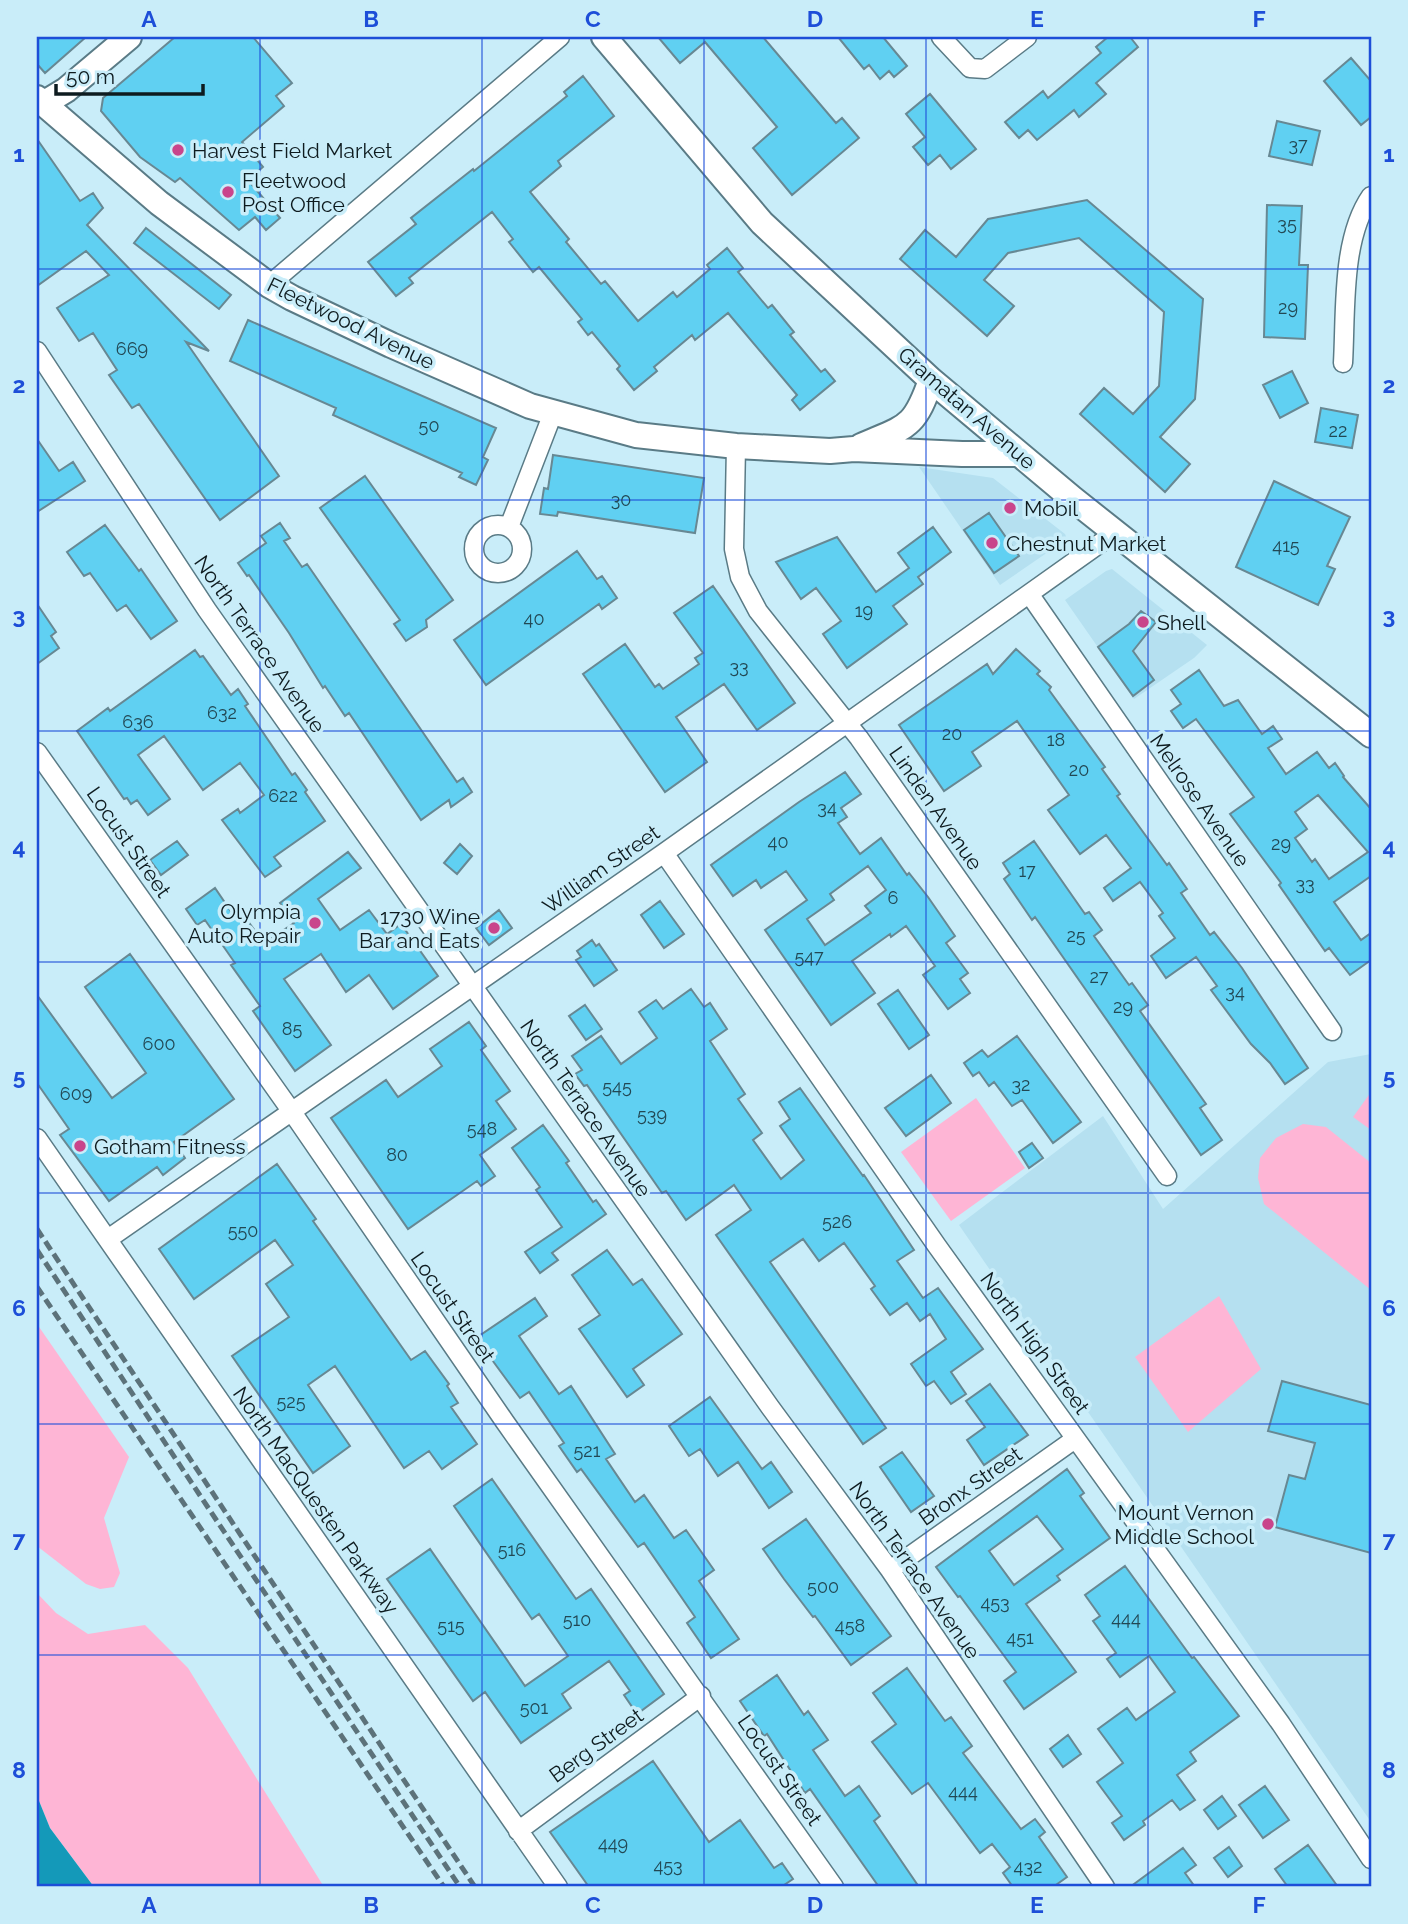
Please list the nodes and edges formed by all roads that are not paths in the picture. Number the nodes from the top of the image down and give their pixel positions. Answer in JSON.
{"nodes":[{"id":1,"x":129,"y":37,"type":"edge"},
{"id":2,"x":560,"y":37,"type":"edge"},
{"id":3,"x":604,"y":37,"type":"edge"},
{"id":4,"x":941,"y":37,"type":"edge"},
{"id":5,"x":1027,"y":37,"type":"edge"},
{"id":6,"x":39,"y":104,"type":"edge"},
{"id":7,"x":1371,"y":196,"type":"edge"},
{"id":8,"x":269,"y":285,"type":"junction"},
{"id":9,"x":37,"y":351,"type":"edge"},
{"id":10,"x":1343,"y":363,"type":"dead end"},
{"id":11,"x":932,"y":380,"type":"junction"},
{"id":12,"x":552,"y":413,"type":"junction"},
{"id":13,"x":736,"y":446,"type":"junction"},
{"id":14,"x":854,"y":449,"type":"junction"},
{"id":15,"x":1018,"y":454,"type":"junction"},
{"id":16,"x":509,"y":527,"type":"dead end"},
{"id":17,"x":1116,"y":532,"type":"junction"},
{"id":18,"x":1030,"y":595,"type":"junction"},
{"id":19,"x":847,"y":723,"type":"junction"},
{"id":20,"x":1371,"y":735,"type":"edge"},
{"id":21,"x":37,"y":752,"type":"edge"},
{"id":22,"x":664,"y":853,"type":"junction"},
{"id":23,"x":473,"y":986,"type":"junction"},
{"id":24,"x":1332,"y":1031,"type":"dead end"},
{"id":25,"x":292,"y":1112,"type":"junction"},
{"id":26,"x":37,"y":1138,"type":"edge"},
{"id":27,"x":1167,"y":1176,"type":"dead end"},
{"id":28,"x":108,"y":1239,"type":"junction"},
{"id":29,"x":1076,"y":1438,"type":"junction"},
{"id":30,"x":890,"y":1570,"type":"junction"},
{"id":31,"x":701,"y":1696,"type":"junction"},
{"id":32,"x":518,"y":1830,"type":"junction"},
{"id":33,"x":1371,"y":1859,"type":"edge"},
{"id":34,"x":558,"y":1887,"type":"edge"},
{"id":35,"x":834,"y":1887,"type":"edge"},
{"id":36,"x":1105,"y":1887,"type":"edge"}],
"edges":[{"from":1,"to":6,"type":"street"},
{"from":2,"to":8,"type":"street"},
{"from":3,"to":11,"type":"street","name":"Gramatan Avenue"},
{"from":4,"to":5,"type":"street"},
{"from":6,"to":8,"type":"street","name":"Fleetwood Avenue"},
{"from":7,"to":10,"type":"street"},
{"from":8,"to":12,"type":"street","name":"Fleetwood Avenue"},
{"from":9,"to":23,"type":"street","name":"North Terrace Avenue"},
{"from":11,"to":14,"type":"street"},
{"from":11,"to":15,"type":"street","name":"Gramatan Avenue"},
{"from":12,"to":13,"type":"street","name":"Fleetwood Avenue"},
{"from":12,"to":16,"type":"street"},
{"from":13,"to":14,"type":"street","name":"Fleetwood Avenue"},
{"from":13,"to":19,"type":"street","name":"Linden Avenue"},
{"from":14,"to":15,"type":"street","name":"Fleetwood Avenue"},
{"from":15,"to":17,"type":"street","name":"Gramatan Avenue"},
{"from":17,"to":18,"type":"street","name":"William Street"},
{"from":17,"to":20,"type":"street","name":"Gramatan Avenue"},
{"from":18,"to":19,"type":"street","name":"William Street"},
{"from":18,"to":24,"type":"street","name":"Melrose Avenue"},
{"from":19,"to":22,"type":"street","name":"William Street"},
{"from":19,"to":27,"type":"street","name":"Linden Avenue"},
{"from":21,"to":25,"type":"street","name":"Locust Street"},
{"from":22,"to":23,"type":"street","name":"William Street"},
{"from":22,"to":29,"type":"street","name":"North High Street"},
{"from":23,"to":25,"type":"street","name":"William Street"},
{"from":23,"to":30,"type":"street","name":"North Terrace Avenue"},
{"from":25,"to":28,"type":"street","name":"William Street"},
{"from":25,"to":31,"type":"street","name":"Locust Street"},
{"from":26,"to":28,"type":"street","name":"North MacQuesten Parkway"},
{"from":28,"to":32,"type":"street","name":"North MacQuesten Parkway"},
{"from":29,"to":30,"type":"street","name":"Bronx Street"},
{"from":29,"to":33,"type":"street","name":"North High Street"},
{"from":30,"to":36,"type":"street","name":"North Terrace Avenue"},
{"from":31,"to":32,"type":"street","name":"Berg Street"},
{"from":31,"to":35,"type":"street","name":"Locust Street"},
{"from":32,"to":34,"type":"street","name":"North MacQuesten Parkway"}]}
